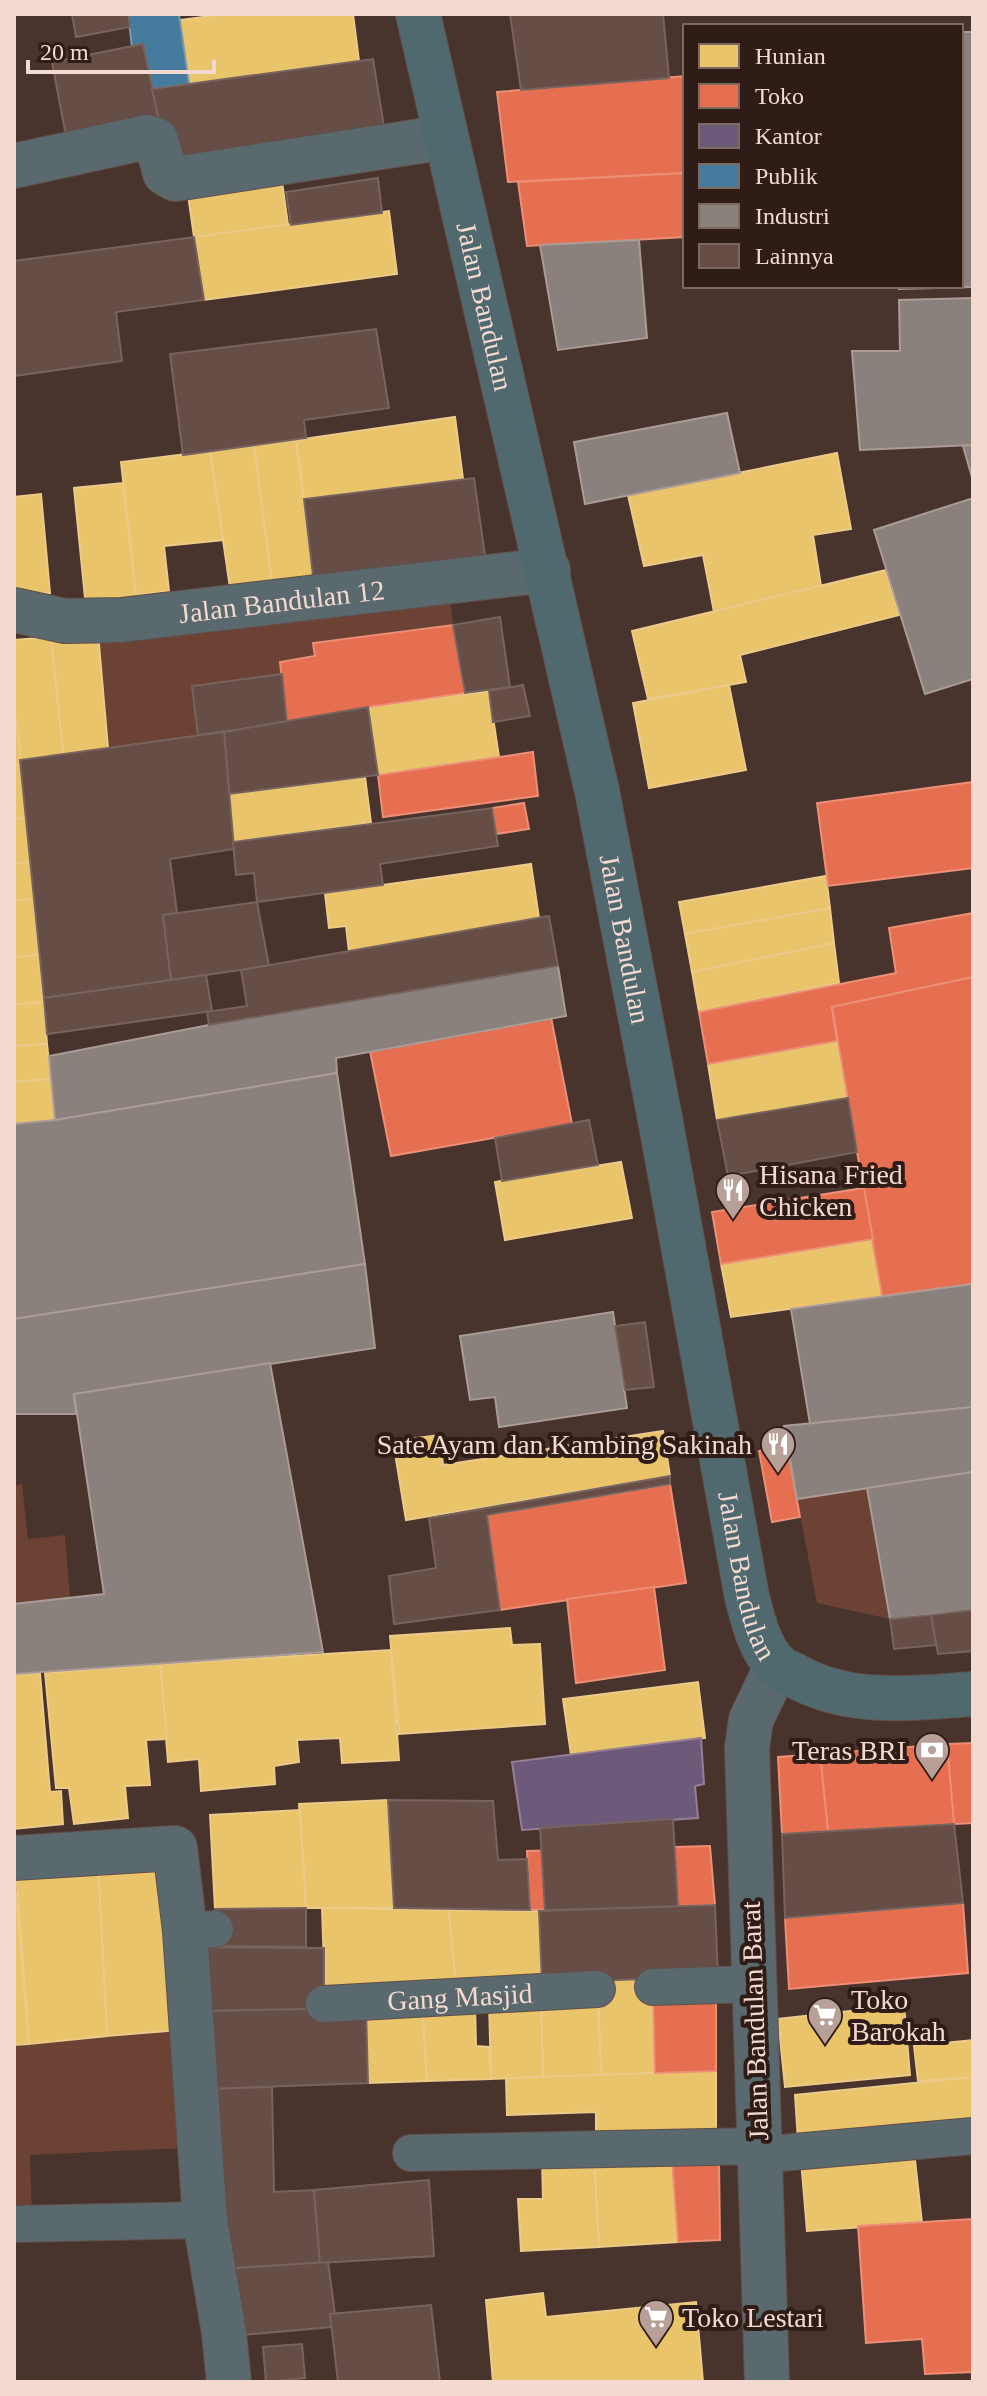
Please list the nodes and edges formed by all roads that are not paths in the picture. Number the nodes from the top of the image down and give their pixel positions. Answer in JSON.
{"nodes":[{"id":1,"x":418,"y":14,"type":"edge"},
{"id":2,"x":446,"y":137,"type":"junction"},
{"id":3,"x":14,"y":166,"type":"edge"},
{"id":4,"x":548,"y":570,"type":"junction"},
{"id":5,"x":14,"y":610,"type":"edge"},
{"id":6,"x":777,"y":1665,"type":"junction"},
{"id":7,"x":973,"y":1694,"type":"edge"},
{"id":8,"x":14,"y":1858,"type":"edge"},
{"id":9,"x":753,"y":1984,"type":"junction"},
{"id":10,"x":653,"y":1987,"type":"dead end"},
{"id":11,"x":597,"y":1989,"type":"dead end"},
{"id":12,"x":324,"y":2004,"type":"dead end"},
{"id":13,"x":973,"y":2136,"type":"edge"},
{"id":14,"x":759,"y":2150,"type":"junction"},
{"id":15,"x":411,"y":2153,"type":"dead end"},
{"id":16,"x":205,"y":2220,"type":"junction"},
{"id":17,"x":14,"y":2224,"type":"edge"},
{"id":18,"x":229,"y":2382,"type":"edge"},
{"id":19,"x":767,"y":2382,"type":"edge"}],
"edges":[{"from":1,"to":2,"type":"main road","name":"Jalan Bandulan"},
{"from":2,"to":3,"type":"street"},
{"from":2,"to":4,"type":"main road","name":"Jalan Bandulan"},
{"from":4,"to":5,"type":"street","name":"Jalan Bandulan 12"},
{"from":4,"to":6,"type":"main road","name":"Jalan Bandulan"},
{"from":6,"to":7,"type":"main road","name":"Jalan Bandulan"},
{"from":6,"to":9,"type":"street","name":"Jalan Bandulan Barat"},
{"from":8,"to":16,"type":"street"},
{"from":9,"to":10,"type":"lane"},
{"from":9,"to":14,"type":"street","name":"Jalan Bandulan Barat"},
{"from":11,"to":12,"type":"lane","name":"Gang Masjid"},
{"from":13,"to":14,"type":"lane"},
{"from":14,"to":15,"type":"lane"},
{"from":14,"to":19,"type":"street","name":"Jalan Bandulan Barat"},
{"from":16,"to":17,"type":"lane"},
{"from":16,"to":18,"type":"street"}]}
